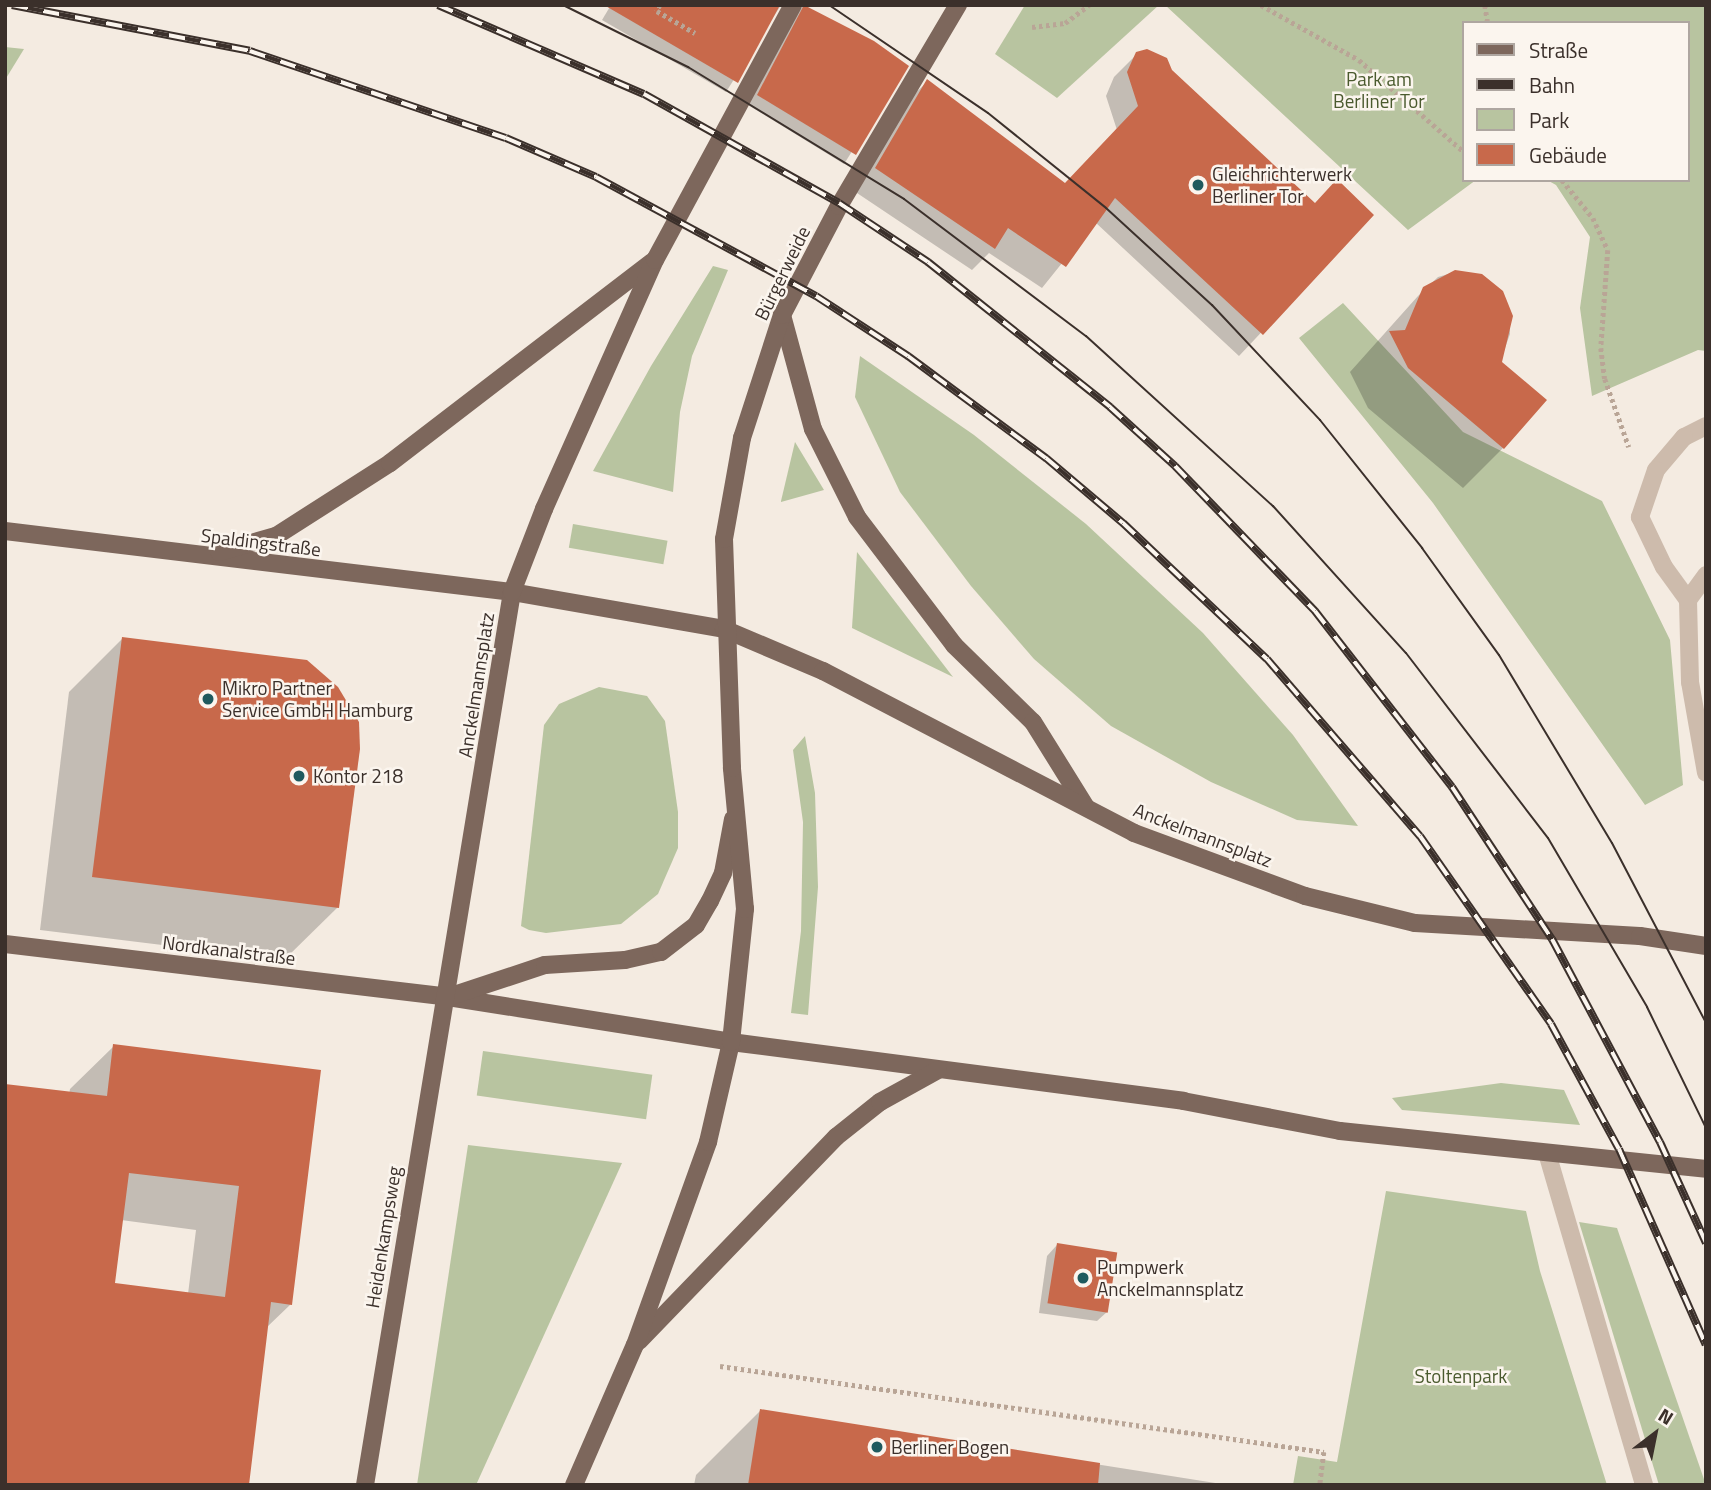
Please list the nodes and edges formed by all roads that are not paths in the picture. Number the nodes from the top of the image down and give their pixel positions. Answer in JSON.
{"nodes":[{"id":1,"x":793,"y":5,"type":"edge"},
{"id":2,"x":958,"y":5,"type":"edge"},
{"id":3,"x":654,"y":260,"type":"junction"},
{"id":4,"x":782,"y":315,"type":"junction"},
{"id":5,"x":1706,"y":426,"type":"edge"},
{"id":6,"x":5,"y":531,"type":"edge"},
{"id":7,"x":192,"y":554,"type":"junction"},
{"id":8,"x":1706,"y":575,"type":"edge"},
{"id":9,"x":512,"y":592,"type":"junction"},
{"id":10,"x":1688,"y":600,"type":"junction"},
{"id":11,"x":724,"y":629,"type":"junction"},
{"id":12,"x":1706,"y":773,"type":"edge"},
{"id":13,"x":735,"y":806,"type":"junction"},
{"id":14,"x":1087,"y":810,"type":"junction"},
{"id":15,"x":5,"y":944,"type":"edge"},
{"id":16,"x":1706,"y":946,"type":"edge"},
{"id":17,"x":447,"y":997,"type":"junction"},
{"id":18,"x":731,"y":1042,"type":"junction"},
{"id":19,"x":938,"y":1070,"type":"junction"},
{"id":20,"x":1546,"y":1153,"type":"junction"},
{"id":21,"x":1706,"y":1169,"type":"edge"},
{"id":22,"x":635,"y":1345,"type":"junction"},
{"id":23,"x":365,"y":1485,"type":"edge"},
{"id":24,"x":574,"y":1485,"type":"edge"},
{"id":25,"x":1644,"y":1485,"type":"edge"}],
"edges":[{"from":1,"to":3,"type":"main road"},
{"from":2,"to":4,"type":"main road","name":"Bürgerweide"},
{"from":3,"to":7,"type":"main road"},
{"from":3,"to":9,"type":"main road"},
{"from":4,"to":11,"type":"main road","name":"Bürgerweide"},
{"from":4,"to":14,"type":"main road"},
{"from":5,"to":10,"type":"street"},
{"from":6,"to":7,"type":"main road","name":"Spaldingstraße"},
{"from":7,"to":9,"type":"main road","name":"Spaldingstraße"},
{"from":8,"to":10,"type":"street"},
{"from":9,"to":11,"type":"main road","name":"Anckelmannsplatz"},
{"from":9,"to":17,"type":"main road","name":"Anckelmannsplatz"},
{"from":10,"to":12,"type":"street"},
{"from":11,"to":13,"type":"main road"},
{"from":11,"to":14,"type":"main road","name":"Anckelmannsplatz"},
{"from":13,"to":17,"type":"main road"},
{"from":13,"to":18,"type":"main road"},
{"from":14,"to":16,"type":"main road","name":"Anckelmannsplatz"},
{"from":15,"to":17,"type":"main road","name":"Nordkanalstraße"},
{"from":17,"to":18,"type":"main road"},
{"from":17,"to":23,"type":"main road","name":"Heidenkampsweg"},
{"from":18,"to":19,"type":"main road"},
{"from":18,"to":22,"type":"main road"},
{"from":19,"to":20,"type":"main road"},
{"from":19,"to":22,"type":"main road"},
{"from":20,"to":21,"type":"main road"},
{"from":20,"to":25,"type":"street"},
{"from":22,"to":24,"type":"main road"}]}
